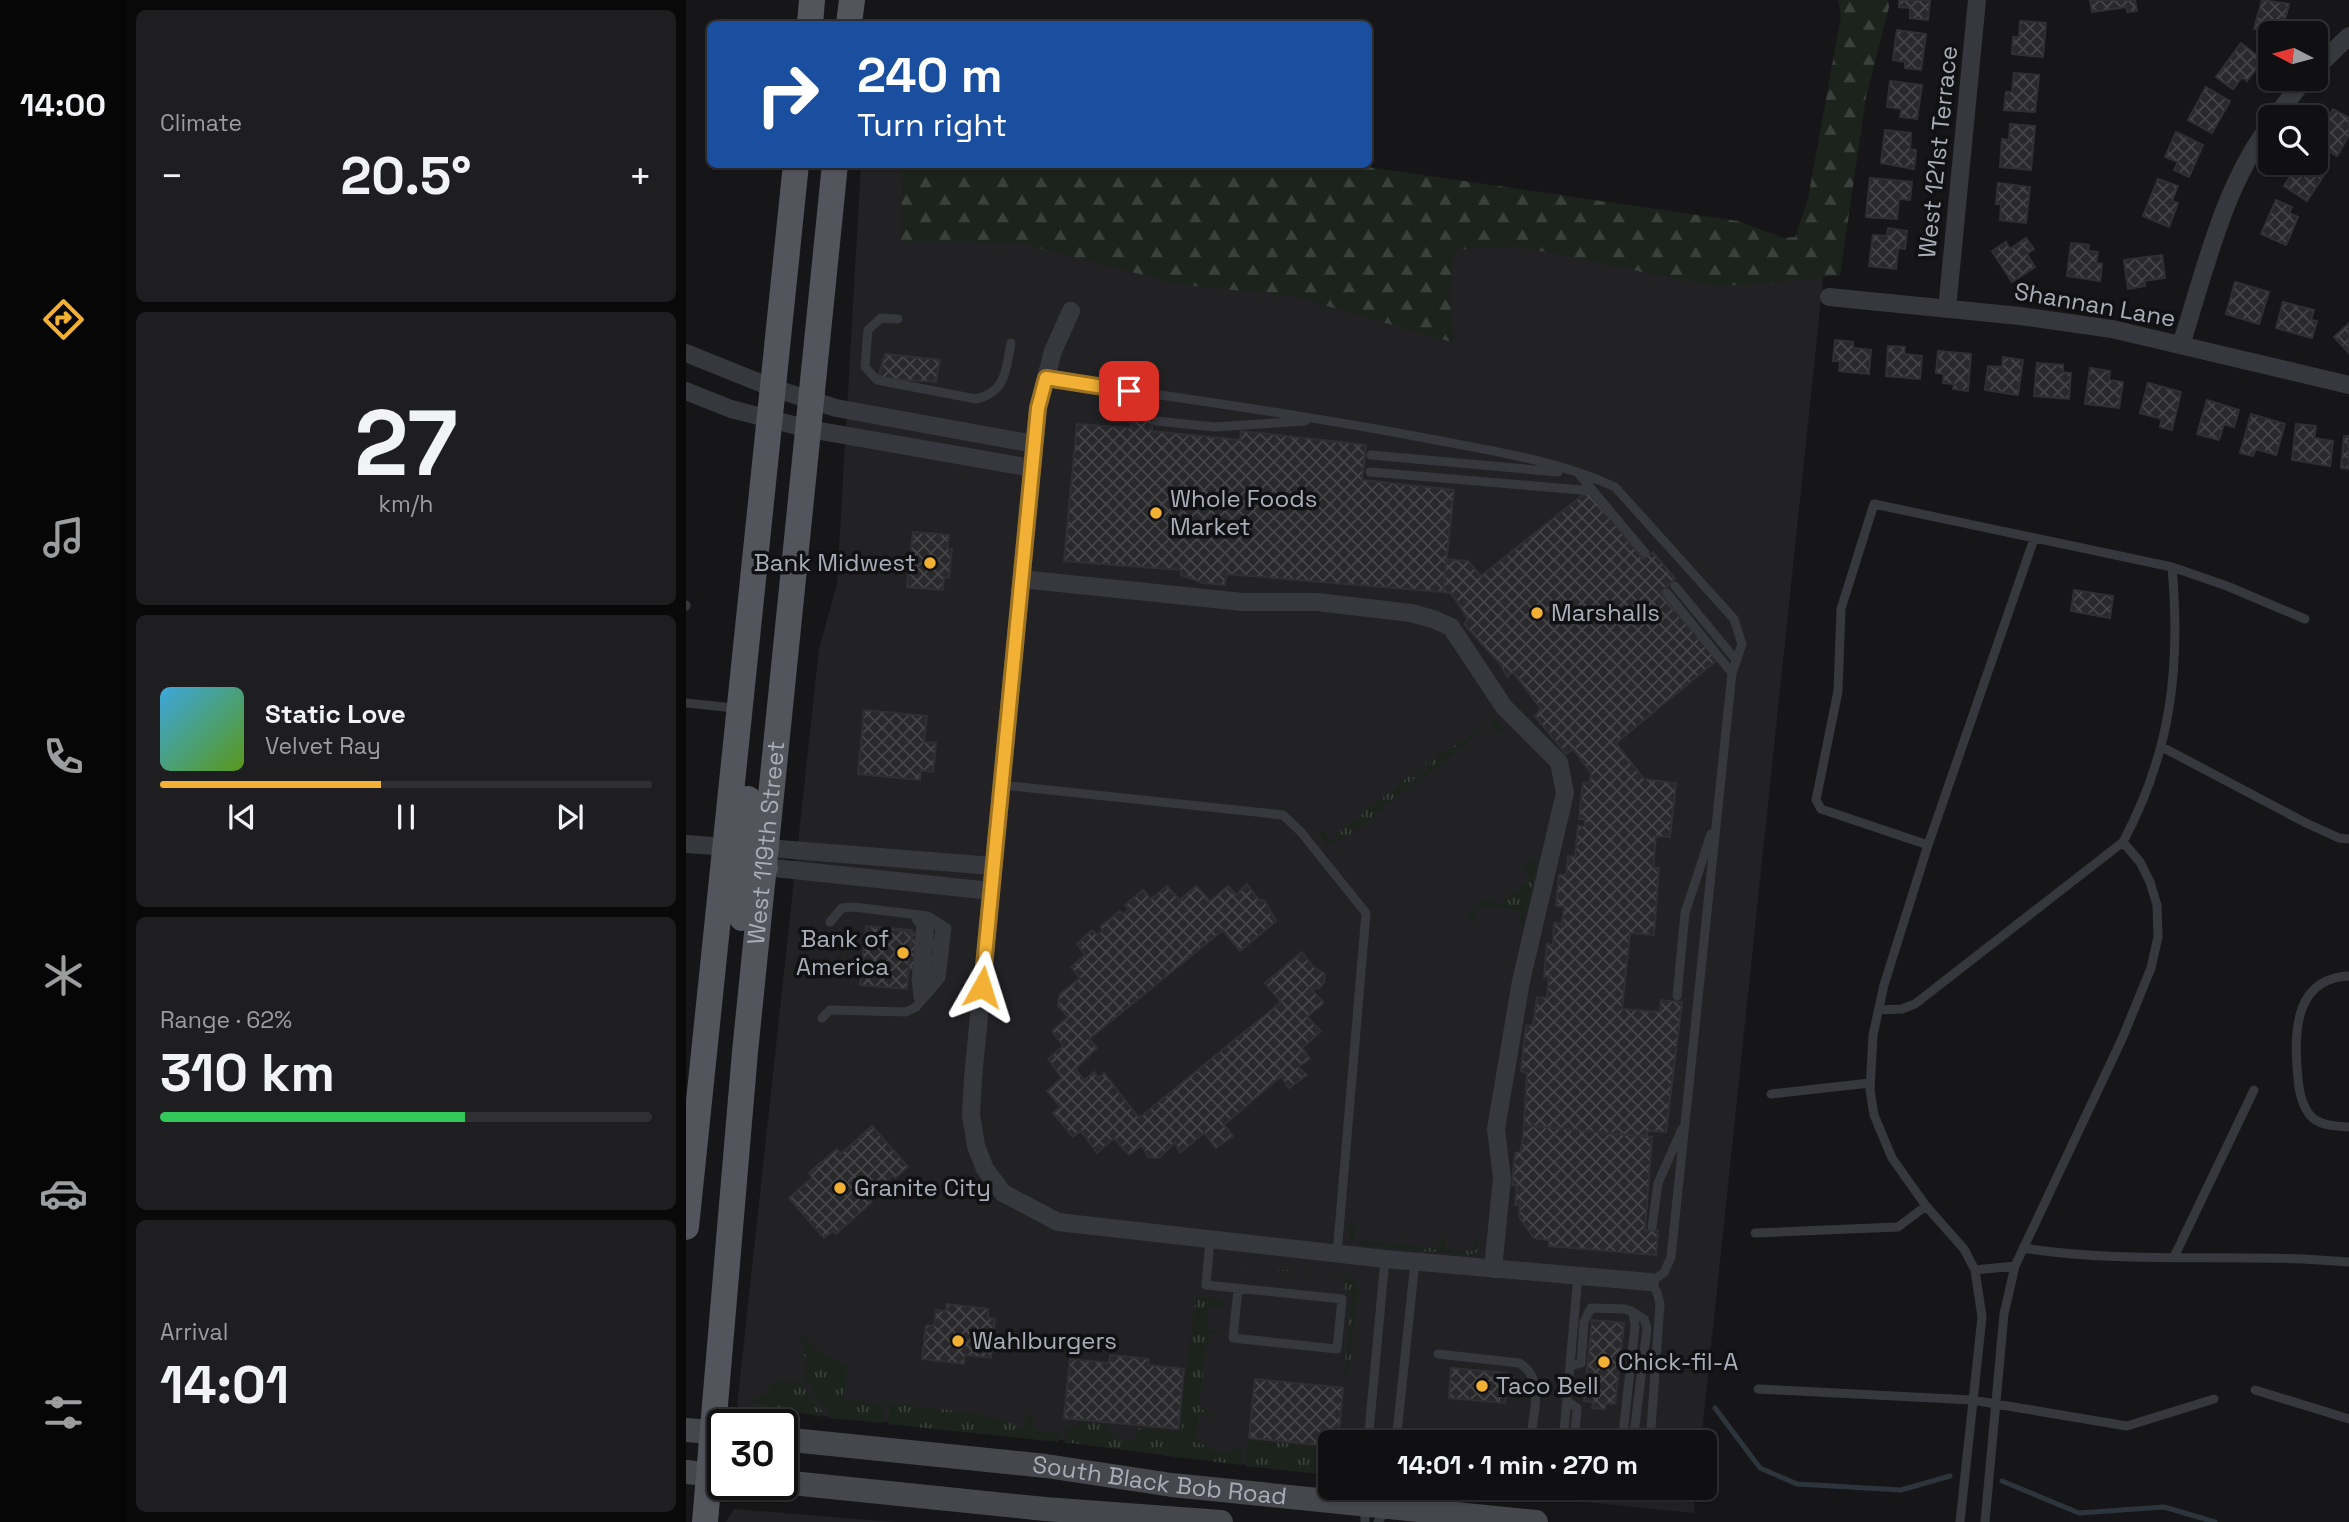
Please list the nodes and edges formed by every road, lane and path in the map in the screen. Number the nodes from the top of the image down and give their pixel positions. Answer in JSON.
{"nodes":[{"id":1,"x":813,"y":0,"type":"edge"},
{"id":2,"x":852,"y":0,"type":"edge"},
{"id":3,"x":1977,"y":0,"type":"edge"},
{"id":4,"x":810,"y":21,"type":"edge"},
{"id":5,"x":849,"y":21,"type":"edge"},
{"id":6,"x":2349,"y":36,"type":"edge"},
{"id":7,"x":2328,"y":56,"type":"edge"},
{"id":8,"x":2296,"y":91,"type":"edge"},
{"id":9,"x":2284,"y":105,"type":"edge"},
{"id":10,"x":2258,"y":140,"type":"edge"},
{"id":11,"x":796,"y":168,"type":"edge"},
{"id":12,"x":834,"y":168,"type":"edge"},
{"id":13,"x":1829,"y":297,"type":"dead end"},
{"id":14,"x":1947,"y":309,"type":"junction"},
{"id":15,"x":1071,"y":311,"type":"dead end"},
{"id":16,"x":898,"y":319,"type":"dead end"},
{"id":17,"x":1011,"y":343,"type":"dead end"},
{"id":18,"x":2181,"y":345,"type":"junction"},
{"id":19,"x":686,"y":353,"type":"edge"},
{"id":20,"x":1046,"y":378,"type":"junction"},
{"id":21,"x":2349,"y":385,"type":"edge"},
{"id":22,"x":686,"y":391,"type":"edge"},
{"id":23,"x":793,"y":395,"type":"junction"},
{"id":24,"x":1322,"y":420,"type":"junction"},
{"id":25,"x":1156,"y":421,"type":"dead end"},
{"id":26,"x":789,"y":424,"type":"junction"},
{"id":27,"x":1034,"y":444,"type":"junction"},
{"id":28,"x":1371,"y":455,"type":"dead end"},
{"id":29,"x":1032,"y":468,"type":"junction"},
{"id":30,"x":1370,"y":472,"type":"dead end"},
{"id":31,"x":1581,"y":475,"type":"junction"},
{"id":32,"x":1593,"y":491,"type":"junction"},
{"id":33,"x":2034,"y":539,"type":"junction"},
{"id":34,"x":1645,"y":553,"type":"dead end"},
{"id":35,"x":2172,"y":567,"type":"junction"},
{"id":36,"x":1021,"y":579,"type":"junction"},
{"id":37,"x":1675,"y":586,"type":"dead end"},
{"id":38,"x":1667,"y":593,"type":"dead end"},
{"id":39,"x":751,"y":609,"type":"junction"},
{"id":40,"x":2305,"y":618,"type":"dead end"},
{"id":41,"x":1737,"y":660,"type":"junction"},
{"id":42,"x":1732,"y":673,"type":"junction"},
{"id":43,"x":686,"y":703,"type":"edge"},
{"id":44,"x":741,"y":709,"type":"junction"},
{"id":45,"x":2162,"y":747,"type":"junction"},
{"id":46,"x":1001,"y":785,"type":"junction"},
{"id":47,"x":1717,"y":817,"type":"junction"},
{"id":48,"x":2349,"y":839,"type":"edge"},
{"id":49,"x":2123,"y":842,"type":"junction"},
{"id":50,"x":686,"y":844,"type":"edge"},
{"id":51,"x":1928,"y":845,"type":"junction"},
{"id":52,"x":727,"y":847,"type":"junction"},
{"id":53,"x":766,"y":857,"type":"junction"},
{"id":54,"x":993,"y":866,"type":"junction"},
{"id":55,"x":991,"y":891,"type":"junction"},
{"id":56,"x":911,"y":913,"type":"junction"},
{"id":57,"x":830,"y":922,"type":"dead end"},
{"id":58,"x":2349,"y":976,"type":"edge"},
{"id":59,"x":1677,"y":996,"type":"dead end"},
{"id":60,"x":919,"y":1002,"type":"junction"},
{"id":61,"x":1879,"y":1010,"type":"junction"},
{"id":62,"x":822,"y":1018,"type":"dead end"},
{"id":63,"x":745,"y":1052,"type":"junction"},
{"id":64,"x":1870,"y":1083,"type":"junction"},
{"id":65,"x":2254,"y":1090,"type":"dead end"},
{"id":66,"x":1771,"y":1094,"type":"dead end"},
{"id":67,"x":692,"y":1115,"type":"edge"},
{"id":68,"x":1685,"y":1121,"type":"junction"},
{"id":69,"x":2349,"y":1127,"type":"edge"},
{"id":70,"x":1926,"y":1206,"type":"junction"},
{"id":71,"x":686,"y":1227,"type":"edge"},
{"id":72,"x":1652,"y":1227,"type":"dead end"},
{"id":73,"x":1755,"y":1233,"type":"dead end"},
{"id":74,"x":1210,"y":1240,"type":"junction"},
{"id":75,"x":2023,"y":1248,"type":"junction"},
{"id":76,"x":1337,"y":1254,"type":"junction"},
{"id":77,"x":2175,"y":1255,"type":"junction"},
{"id":78,"x":1385,"y":1259,"type":"junction"},
{"id":79,"x":1415,"y":1262,"type":"junction"},
{"id":80,"x":2349,"y":1262,"type":"edge"},
{"id":81,"x":2015,"y":1266,"type":"junction"},
{"id":82,"x":1493,"y":1269,"type":"junction"},
{"id":83,"x":1975,"y":1270,"type":"junction"},
{"id":84,"x":1578,"y":1276,"type":"junction"},
{"id":85,"x":1650,"y":1282,"type":"junction"},
{"id":86,"x":1238,"y":1289,"type":"junction"},
{"id":87,"x":1633,"y":1312,"type":"junction"},
{"id":88,"x":1438,"y":1354,"type":"dead end"},
{"id":89,"x":1570,"y":1366,"type":"junction"},
{"id":90,"x":1758,"y":1389,"type":"dead end"},
{"id":91,"x":2255,"y":1390,"type":"dead end"},
{"id":92,"x":1972,"y":1399,"type":"junction"},
{"id":93,"x":2214,"y":1399,"type":"dead end"},
{"id":94,"x":1567,"y":1401,"type":"junction"},
{"id":95,"x":1996,"y":1403,"type":"junction"},
{"id":96,"x":720,"y":1409,"type":"edge"},
{"id":97,"x":2349,"y":1419,"type":"edge"},
{"id":98,"x":686,"y":1430,"type":"edge"},
{"id":99,"x":1369,"y":1430,"type":"edge"},
{"id":100,"x":1397,"y":1430,"type":"edge"},
{"id":101,"x":1531,"y":1430,"type":"edge"},
{"id":102,"x":1564,"y":1430,"type":"edge"},
{"id":103,"x":1574,"y":1430,"type":"edge"},
{"id":104,"x":1623,"y":1430,"type":"edge"},
{"id":105,"x":1634,"y":1430,"type":"edge"},
{"id":106,"x":1651,"y":1430,"type":"edge"},
{"id":107,"x":707,"y":1432,"type":"edge"},
{"id":108,"x":798,"y":1441,"type":"edge"},
{"id":109,"x":706,"y":1474,"type":"edge"},
{"id":110,"x":798,"y":1484,"type":"edge"},
{"id":111,"x":1375,"y":1505,"type":"edge"},
{"id":112,"x":1045,"y":1516,"type":"edge"},
{"id":113,"x":705,"y":1522,"type":"edge"},
{"id":114,"x":1221,"y":1522,"type":"edge"},
{"id":115,"x":1536,"y":1522,"type":"edge"},
{"id":116,"x":1960,"y":1522,"type":"edge"},
{"id":117,"x":1985,"y":1522,"type":"edge"}],
"edges":[{"from":1,"to":4,"type":"main road"},
{"from":2,"to":5,"type":"main road"},
{"from":3,"to":14,"type":"street","name":"West 121st Terrace"},
{"from":6,"to":7,"type":"street"},
{"from":8,"to":9,"type":"street"},
{"from":10,"to":18,"type":"street"},
{"from":11,"to":23,"type":"main road","name":"West 119th Street"},
{"from":12,"to":23,"type":"main road","name":"West 119th Street"},
{"from":13,"to":14,"type":"street","name":"Shannan Lane"},
{"from":14,"to":18,"type":"street","name":"Shannan Lane"},
{"from":15,"to":20,"type":"street"},
{"from":16,"to":17,"type":"lane"},
{"from":18,"to":21,"type":"street","name":"Shannan Lane"},
{"from":19,"to":23,"type":"street"},
{"from":20,"to":24,"type":"lane"},
{"from":20,"to":27,"type":"street"},
{"from":22,"to":26,"type":"street"},
{"from":23,"to":26,"type":"main road","name":"West 119th Street"},
{"from":23,"to":26,"type":"main road","name":"West 119th Street"},
{"from":23,"to":27,"type":"street"},
{"from":24,"to":25,"type":"lane"},
{"from":24,"to":31,"type":"lane"},
{"from":26,"to":29,"type":"street"},
{"from":26,"to":39,"type":"main road","name":"West 119th Street"},
{"from":26,"to":53,"type":"main road","name":"West 119th Street"},
{"from":27,"to":29,"type":"street"},
{"from":28,"to":31,"type":"lane"},
{"from":29,"to":36,"type":"street"},
{"from":30,"to":32,"type":"lane"},
{"from":31,"to":32,"type":"lane"},
{"from":31,"to":41,"type":"lane"},
{"from":32,"to":34,"type":"lane"},
{"from":33,"to":35,"type":"lane"},
{"from":33,"to":51,"type":"lane"},
{"from":33,"to":51,"type":"lane"},
{"from":35,"to":40,"type":"lane"},
{"from":35,"to":45,"type":"lane"},
{"from":36,"to":46,"type":"street"},
{"from":36,"to":82,"type":"street"},
{"from":37,"to":41,"type":"lane"},
{"from":38,"to":42,"type":"lane"},
{"from":39,"to":44,"type":"main road","name":"West 119th Street"},
{"from":39,"to":53,"type":"main road"},
{"from":41,"to":42,"type":"lane"},
{"from":42,"to":47,"type":"lane"},
{"from":43,"to":44,"type":"lane"},
{"from":44,"to":52,"type":"main road","name":"West 119th Street"},
{"from":45,"to":48,"type":"lane"},
{"from":45,"to":49,"type":"lane"},
{"from":46,"to":54,"type":"street"},
{"from":46,"to":76,"type":"lane"},
{"from":47,"to":59,"type":"lane"},
{"from":47,"to":68,"type":"lane"},
{"from":49,"to":61,"type":"lane"},
{"from":49,"to":75,"type":"lane"},
{"from":50,"to":52,"type":"street"},
{"from":51,"to":61,"type":"lane"},
{"from":52,"to":63,"type":"main road"},
{"from":52,"to":67,"type":"main road","name":"West 119th Street"},
{"from":53,"to":54,"type":"street"},
{"from":53,"to":55,"type":"street"},
{"from":53,"to":63,"type":"main road","name":"West 119th Street"},
{"from":54,"to":55,"type":"street"},
{"from":55,"to":74,"type":"street"},
{"from":56,"to":57,"type":"lane"},
{"from":56,"to":60,"type":"lane"},
{"from":56,"to":60,"type":"lane"},
{"from":58,"to":69,"type":"lane"},
{"from":60,"to":62,"type":"lane"},
{"from":61,"to":64,"type":"lane"},
{"from":63,"to":96,"type":"main road","name":"West 119th Street"},
{"from":64,"to":66,"type":"lane"},
{"from":64,"to":70,"type":"lane"},
{"from":65,"to":77,"type":"lane"},
{"from":67,"to":71,"type":"main road","name":"West 119th Street"},
{"from":68,"to":72,"type":"lane"},
{"from":68,"to":85,"type":"lane"},
{"from":70,"to":73,"type":"lane"},
{"from":70,"to":83,"type":"lane"},
{"from":74,"to":76,"type":"street"},
{"from":74,"to":86,"type":"lane"},
{"from":75,"to":77,"type":"lane"},
{"from":75,"to":81,"type":"lane"},
{"from":76,"to":78,"type":"street"},
{"from":77,"to":80,"type":"lane"},
{"from":78,"to":79,"type":"street"},
{"from":78,"to":99,"type":"lane"},
{"from":79,"to":82,"type":"street"},
{"from":79,"to":100,"type":"lane"},
{"from":81,"to":83,"type":"lane"},
{"from":81,"to":95,"type":"lane"},
{"from":82,"to":84,"type":"street"},
{"from":83,"to":92,"type":"lane"},
{"from":84,"to":85,"type":"street"},
{"from":84,"to":89,"type":"lane"},
{"from":85,"to":106,"type":"lane"},
{"from":86,"to":86,"type":"lane"},
{"from":87,"to":89,"type":"lane"},
{"from":87,"to":104,"type":"lane"},
{"from":87,"to":105,"type":"lane"},
{"from":88,"to":101,"type":"lane"},
{"from":89,"to":94,"type":"lane"},
{"from":90,"to":92,"type":"lane"},
{"from":91,"to":97,"type":"lane"},
{"from":92,"to":95,"type":"lane"},
{"from":92,"to":116,"type":"lane"},
{"from":93,"to":95,"type":"lane"},
{"from":94,"to":102,"type":"lane"},
{"from":94,"to":103,"type":"lane"},
{"from":95,"to":117,"type":"lane"},
{"from":98,"to":107,"type":"main road"},
{"from":108,"to":111,"type":"main road","name":"South Black Bob Road"},
{"from":109,"to":113,"type":"main road","name":"West 119th Street"},
{"from":110,"to":112,"type":"main road","name":"South Black Bob Road"},
{"from":111,"to":115,"type":"main road","name":"South Black Bob Road"},
{"from":112,"to":114,"type":"main road","name":"South Black Bob Road"}]}
